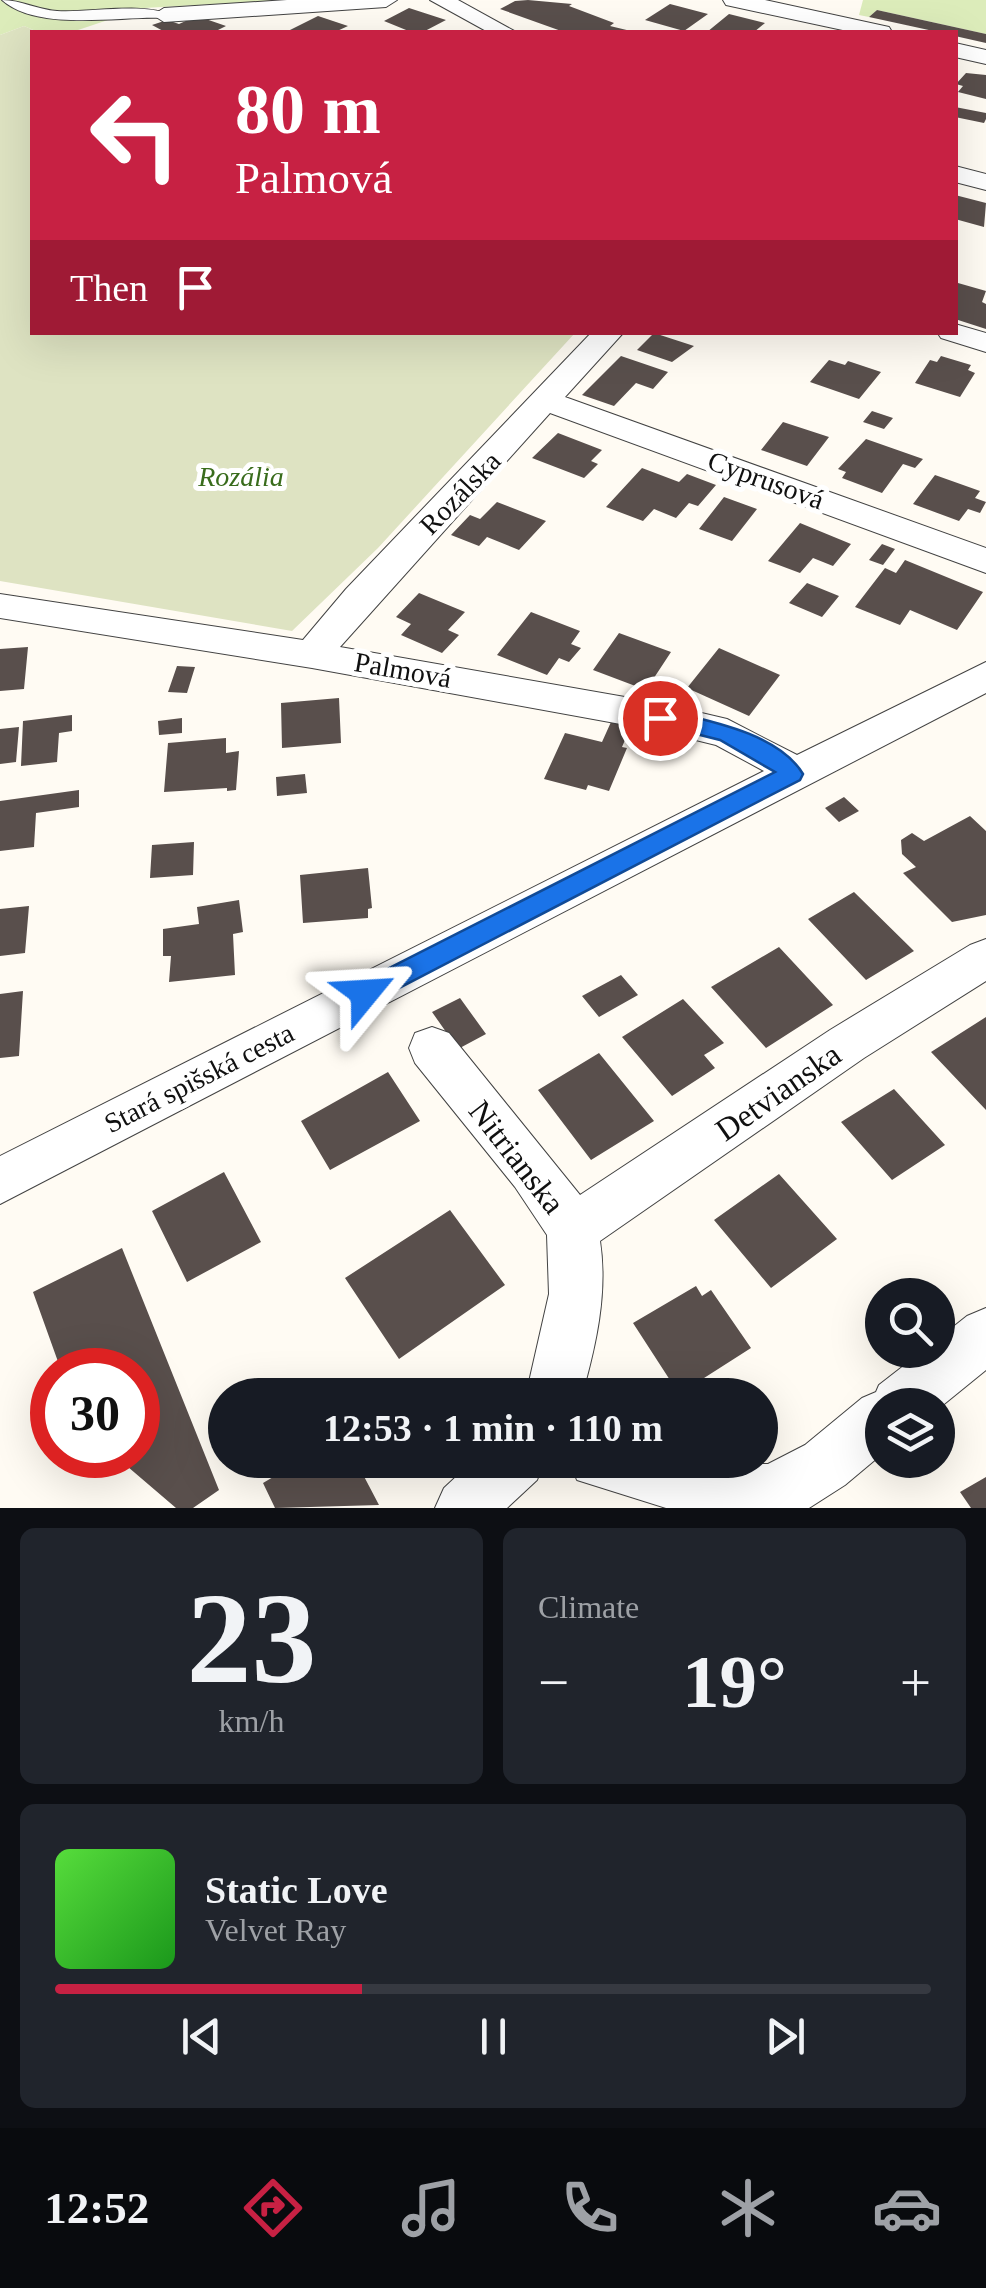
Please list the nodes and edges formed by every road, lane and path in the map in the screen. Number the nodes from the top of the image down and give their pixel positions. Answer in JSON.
{"nodes":[{"id":1,"x":8,"y":0,"type":"edge"},
{"id":2,"x":386,"y":0,"type":"edge"},
{"id":3,"x":441,"y":0,"type":"edge"},
{"id":4,"x":741,"y":0,"type":"edge"},
{"id":5,"x":241,"y":8,"type":"junction"},
{"id":6,"x":164,"y":15,"type":"joint"},
{"id":7,"x":266,"y":30,"type":"edge"},
{"id":8,"x":501,"y":30,"type":"edge"},
{"id":9,"x":871,"y":30,"type":"edge"},
{"id":10,"x":958,"y":51,"type":"edge"},
{"id":11,"x":986,"y":57,"type":"edge"},
{"id":12,"x":958,"y":175,"type":"edge"},
{"id":13,"x":986,"y":182,"type":"edge"},
{"id":14,"x":958,"y":334,"type":"edge"},
{"id":15,"x":607,"y":335,"type":"edge"},
{"id":16,"x":986,"y":343,"type":"edge"},
{"id":17,"x":546,"y":401,"type":"junction"},
{"id":18,"x":986,"y":561,"type":"edge"},
{"id":19,"x":0,"y":606,"type":"edge"},
{"id":20,"x":312,"y":655,"type":"junction"},
{"id":21,"x":986,"y":676,"type":"edge"},
{"id":22,"x":792,"y":774,"type":"junction"},
{"id":23,"x":986,"y":958,"type":"edge"},
{"id":24,"x":432,"y":1048,"type":"dead end"},
{"id":25,"x":0,"y":1180,"type":"edge"},
{"id":26,"x":572,"y":1230,"type":"junction"},
{"id":27,"x":986,"y":1335,"type":"edge"},
{"id":28,"x":558,"y":1378,"type":"edge"},
{"id":29,"x":920,"y":1388,"type":"edge"},
{"id":30,"x":865,"y":1430,"type":"edge"},
{"id":31,"x":497,"y":1478,"type":"edge"},
{"id":32,"x":668,"y":1478,"type":"edge"},
{"id":33,"x":464,"y":1508,"type":"edge"}],
"edges":[{"from":1,"to":6,"type":"lane"},
{"from":2,"to":5,"type":"street"},
{"from":3,"to":8,"type":"street"},
{"from":4,"to":9,"type":"street"},
{"from":5,"to":6,"type":"street"},
{"from":5,"to":7,"type":"street"},
{"from":10,"to":11,"type":"street"},
{"from":12,"to":13,"type":"street"},
{"from":14,"to":16,"type":"street"},
{"from":15,"to":17,"type":"street","name":"Rozálska"},
{"from":17,"to":18,"type":"street","name":"Cyprusová"},
{"from":17,"to":20,"type":"street","name":"Rozálska"},
{"from":19,"to":20,"type":"street","name":"Palmová"},
{"from":20,"to":22,"type":"street","name":"Palmová"},
{"from":21,"to":22,"type":"street","name":"Stará spišská cesta"},
{"from":22,"to":25,"type":"street","name":"Stará spišská cesta"},
{"from":23,"to":26,"type":"street","name":"Detvianska"},
{"from":24,"to":26,"type":"street","name":"Nitrianska"},
{"from":26,"to":28,"type":"street","name":"Nitrianska"},
{"from":27,"to":29,"type":"street"},
{"from":30,"to":32,"type":"street"},
{"from":31,"to":33,"type":"street"}]}
